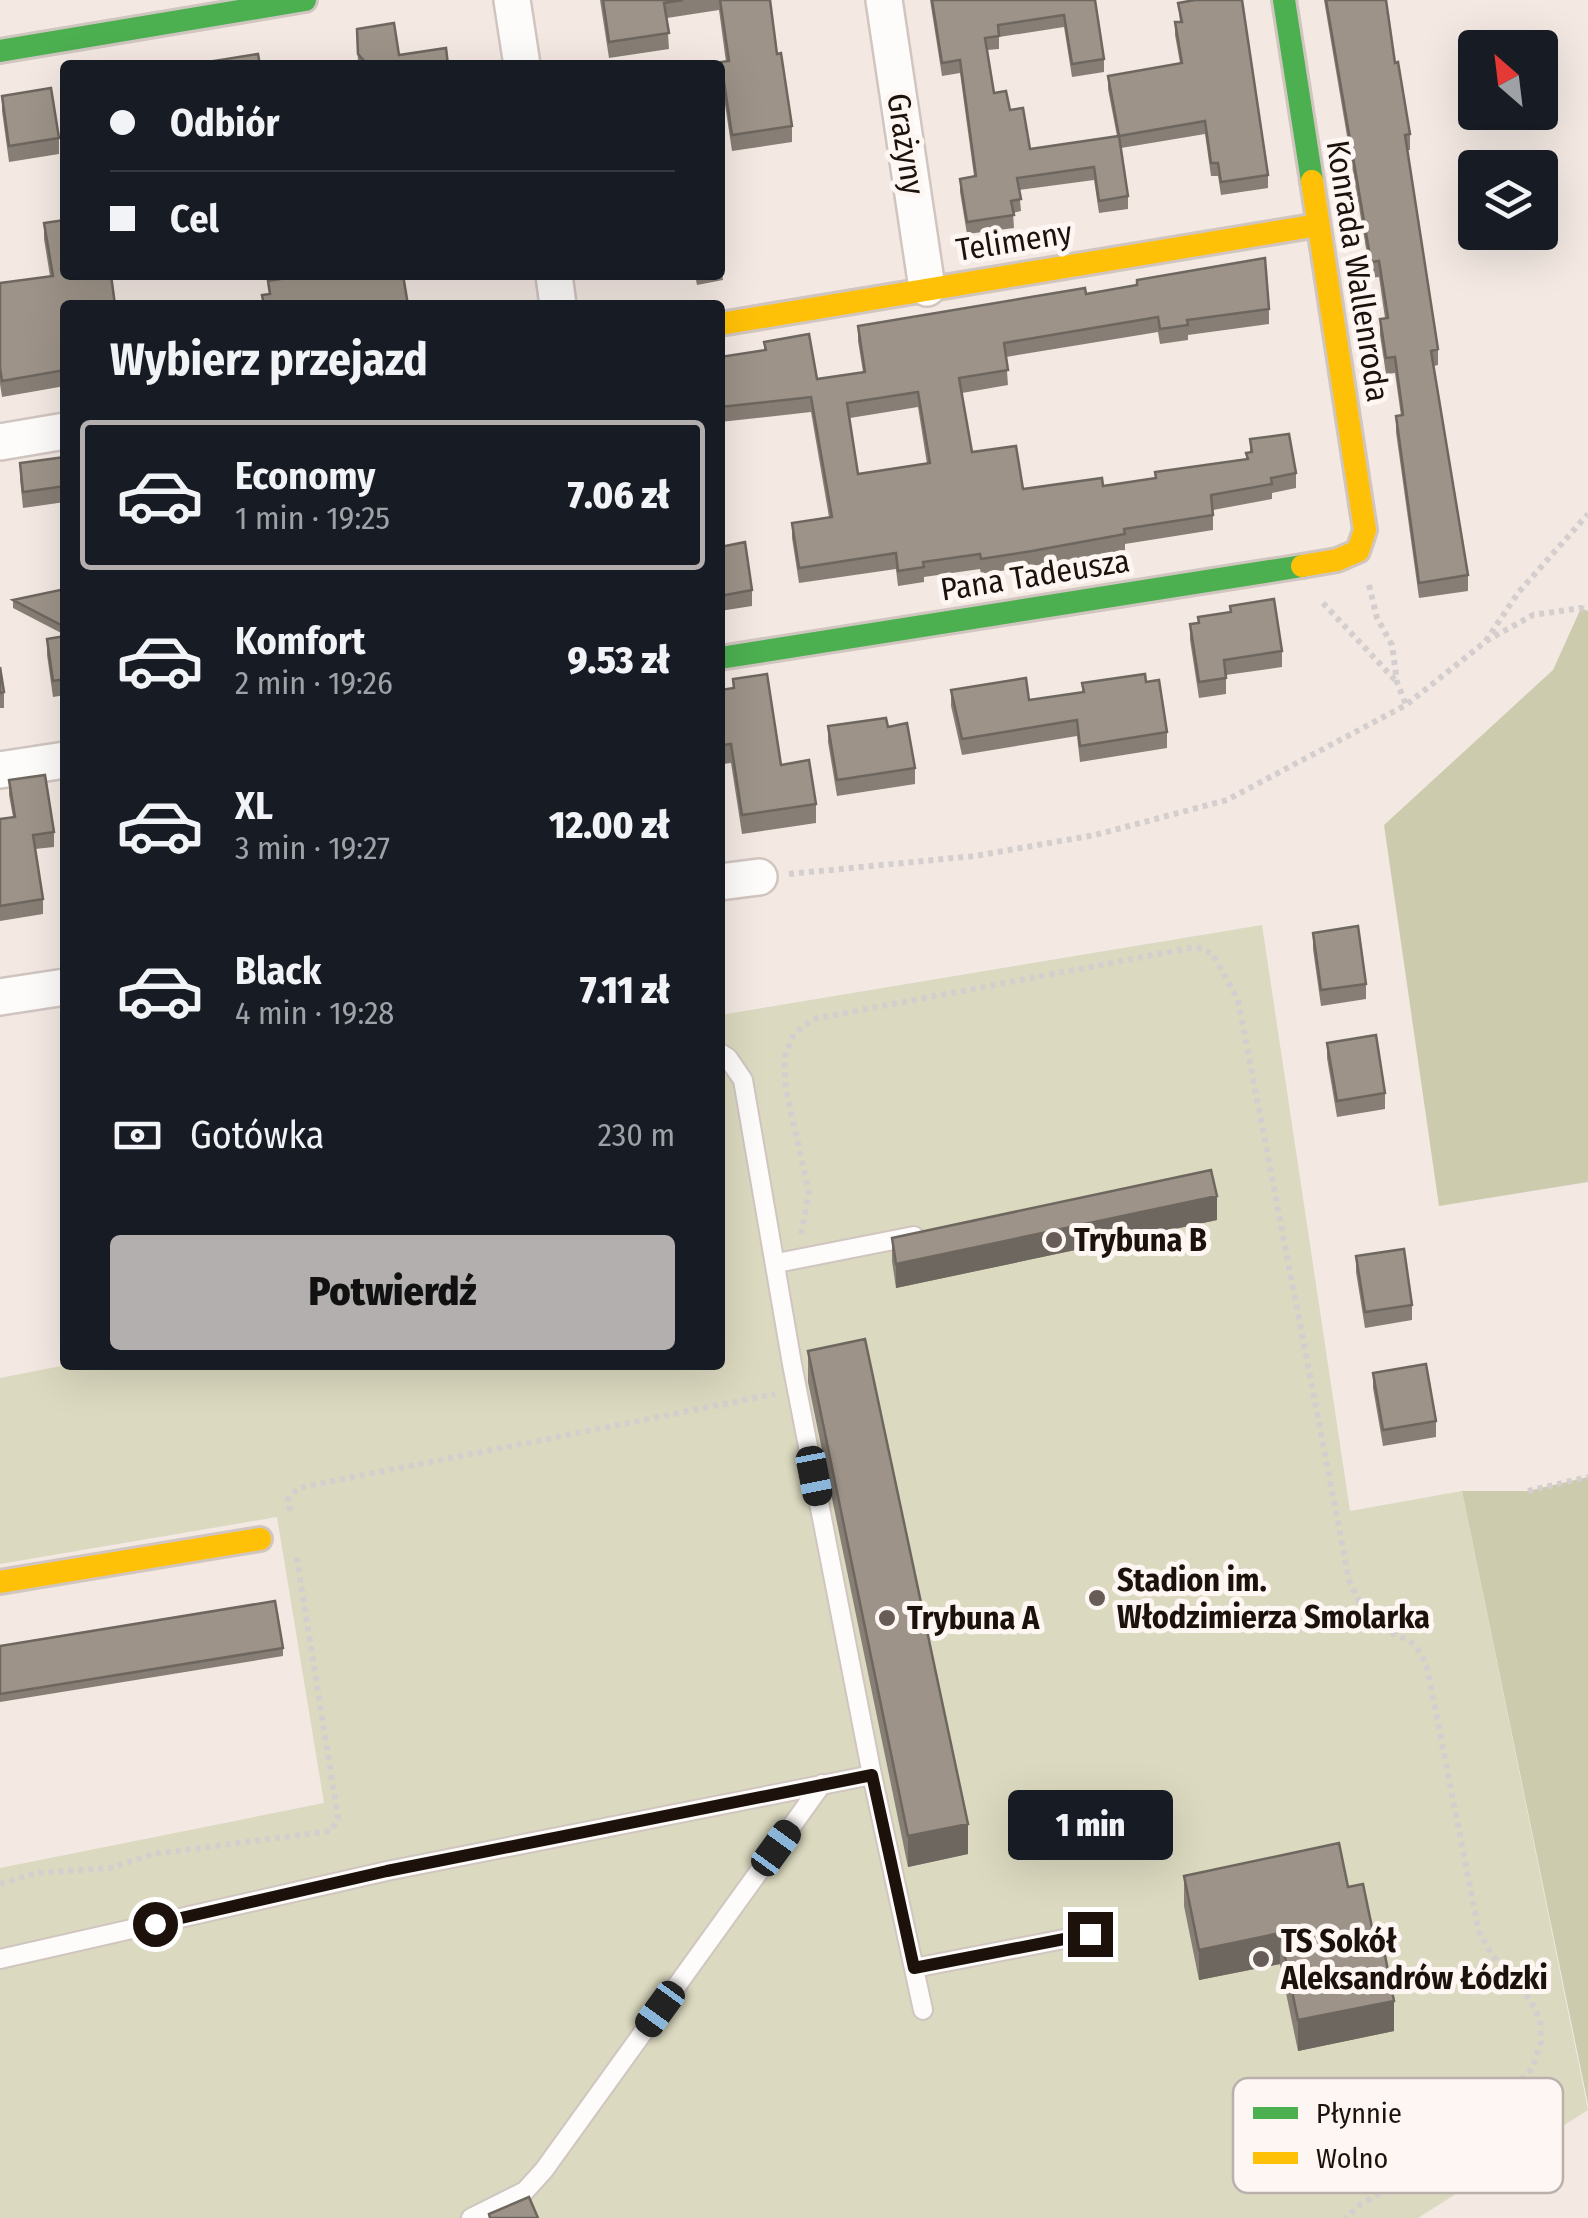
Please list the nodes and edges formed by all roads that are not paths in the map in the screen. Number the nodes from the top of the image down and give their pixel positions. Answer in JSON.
{"nodes":[{"id":1,"x":305,"y":0,"type":"edge"},
{"id":2,"x":512,"y":0,"type":"edge"},
{"id":3,"x":884,"y":0,"type":"edge"},
{"id":4,"x":1284,"y":0,"type":"edge"},
{"id":5,"x":0,"y":51,"type":"edge"},
{"id":6,"x":521,"y":60,"type":"edge"},
{"id":7,"x":1318,"y":226,"type":"junction"},
{"id":8,"x":927,"y":288,"type":"junction"},
{"id":9,"x":725,"y":323,"type":"edge"},
{"id":10,"x":60,"y":433,"type":"edge"},
{"id":11,"x":0,"y":442,"type":"edge"},
{"id":12,"x":1358,"y":551,"type":"joint"},
{"id":13,"x":725,"y":657,"type":"edge"},
{"id":14,"x":60,"y":761,"type":"edge"},
{"id":15,"x":0,"y":770,"type":"edge"},
{"id":16,"x":759,"y":876,"type":"road end"},
{"id":17,"x":725,"y":881,"type":"edge"},
{"id":18,"x":60,"y":988,"type":"edge"},
{"id":19,"x":0,"y":998,"type":"edge"},
{"id":20,"x":725,"y":1056,"type":"edge"},
{"id":21,"x":929,"y":1232,"type":"edge"},
{"id":22,"x":784,"y":1262,"type":"junction"},
{"id":23,"x":260,"y":1539,"type":"dead end"},
{"id":24,"x":0,"y":1582,"type":"edge"},
{"id":25,"x":872,"y":1775,"type":"junction"},
{"id":26,"x":822,"y":1784,"type":"junction"},
{"id":27,"x":1090,"y":1934,"type":"dead end"},
{"id":28,"x":0,"y":1959,"type":"edge"},
{"id":29,"x":914,"y":1968,"type":"junction"},
{"id":30,"x":923,"y":2010,"type":"dead end"},
{"id":31,"x":471,"y":2218,"type":"edge"}],
"edges":[{"from":1,"to":5,"type":"street"},
{"from":2,"to":6,"type":"street"},
{"from":3,"to":8,"type":"street","name":"Grażyny"},
{"from":4,"to":7,"type":"street","name":"Konrada Wallenroda"},
{"from":7,"to":8,"type":"street","name":"Telimeny"},
{"from":7,"to":12,"type":"street","name":"Konrada Wallenroda"},
{"from":8,"to":9,"type":"street","name":"Telimeny"},
{"from":10,"to":11,"type":"street"},
{"from":12,"to":13,"type":"street","name":"Pana Tadeusza"},
{"from":14,"to":15,"type":"street"},
{"from":16,"to":17,"type":"street"},
{"from":18,"to":19,"type":"street"},
{"from":20,"to":22,"type":"lane"},
{"from":21,"to":22,"type":"lane"},
{"from":22,"to":25,"type":"lane"},
{"from":23,"to":24,"type":"street"},
{"from":25,"to":26,"type":"lane"},
{"from":25,"to":29,"type":"lane"},
{"from":26,"to":28,"type":"lane"},
{"from":26,"to":31,"type":"lane"},
{"from":27,"to":29,"type":"lane"},
{"from":29,"to":30,"type":"lane"}]}
